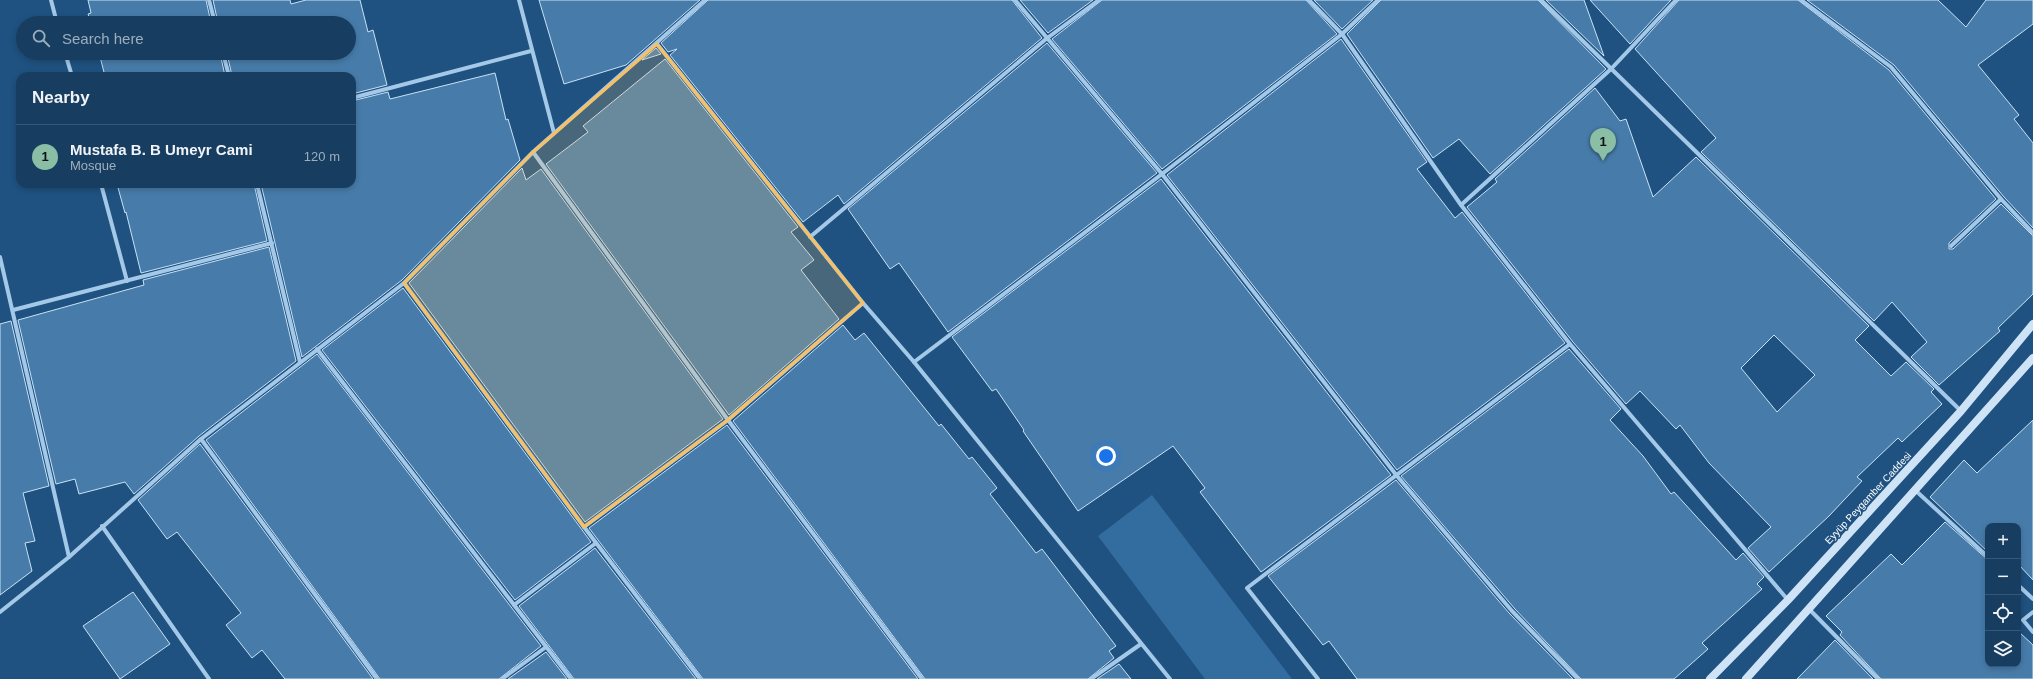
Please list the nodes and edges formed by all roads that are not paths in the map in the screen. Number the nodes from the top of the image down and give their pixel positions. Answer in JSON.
{"nodes":[{"id":1,"x":51,"y":0,"type":"edge"},
{"id":2,"x":209,"y":0,"type":"edge"},
{"id":3,"x":519,"y":0,"type":"edge"},
{"id":4,"x":705,"y":0,"type":"edge"},
{"id":5,"x":1015,"y":0,"type":"edge"},
{"id":6,"x":1099,"y":0,"type":"edge"},
{"id":7,"x":1309,"y":0,"type":"edge"},
{"id":8,"x":1378,"y":0,"type":"edge"},
{"id":9,"x":1541,"y":0,"type":"edge"},
{"id":10,"x":1676,"y":0,"type":"edge"},
{"id":11,"x":1801,"y":0,"type":"edge"},
{"id":12,"x":55,"y":16,"type":"edge"},
{"id":13,"x":213,"y":16,"type":"edge"},
{"id":14,"x":1342,"y":34,"type":"junction"},
{"id":15,"x":1046,"y":39,"type":"junction"},
{"id":16,"x":657,"y":44,"type":"junction"},
{"id":17,"x":532,"y":51,"type":"junction"},
{"id":18,"x":67,"y":60,"type":"edge"},
{"id":19,"x":225,"y":60,"type":"edge"},
{"id":20,"x":1611,"y":70,"type":"junction"},
{"id":21,"x":71,"y":72,"type":"edge"},
{"id":22,"x":228,"y":72,"type":"edge"},
{"id":23,"x":356,"y":97,"type":"edge"},
{"id":24,"x":554,"y":133,"type":"junction"},
{"id":25,"x":533,"y":152,"type":"junction"},
{"id":26,"x":1162,"y":174,"type":"junction"},
{"id":27,"x":102,"y":188,"type":"edge"},
{"id":28,"x":258,"y":188,"type":"edge"},
{"id":29,"x":2000,"y":199,"type":"junction"},
{"id":30,"x":1461,"y":206,"type":"junction"},
{"id":31,"x":2033,"y":233,"type":"edge"},
{"id":32,"x":810,"y":237,"type":"junction"},
{"id":33,"x":272,"y":243,"type":"junction"},
{"id":34,"x":1951,"y":246,"type":"dead end"},
{"id":35,"x":0,"y":257,"type":"edge"},
{"id":36,"x":127,"y":281,"type":"junction"},
{"id":37,"x":404,"y":283,"type":"junction"},
{"id":38,"x":863,"y":303,"type":"junction"},
{"id":39,"x":13,"y":310,"type":"junction"},
{"id":40,"x":2033,"y":324,"type":"edge"},
{"id":41,"x":1570,"y":344,"type":"junction"},
{"id":42,"x":317,"y":349,"type":"junction"},
{"id":43,"x":2033,"y":358,"type":"edge"},
{"id":44,"x":300,"y":362,"type":"junction"},
{"id":45,"x":914,"y":362,"type":"junction"},
{"id":46,"x":1961,"y":411,"type":"junction"},
{"id":47,"x":728,"y":420,"type":"junction"},
{"id":48,"x":201,"y":439,"type":"junction"},
{"id":49,"x":1397,"y":476,"type":"junction"},
{"id":50,"x":1915,"y":490,"type":"junction"},
{"id":51,"x":102,"y":526,"type":"junction"},
{"id":52,"x":584,"y":527,"type":"junction"},
{"id":53,"x":596,"y":543,"type":"junction"},
{"id":54,"x":1985,"y":554,"type":"edge"},
{"id":55,"x":69,"y":557,"type":"junction"},
{"id":56,"x":2021,"y":588,"type":"edge"},
{"id":57,"x":2033,"y":599,"type":"edge"},
{"id":58,"x":1788,"y":600,"type":"junction"},
{"id":59,"x":514,"y":605,"type":"junction"},
{"id":60,"x":1808,"y":609,"type":"junction"},
{"id":61,"x":0,"y":612,"type":"edge"},
{"id":62,"x":2033,"y":612,"type":"edge"},
{"id":63,"x":2033,"y":632,"type":"edge"},
{"id":64,"x":1141,"y":644,"type":"junction"},
{"id":65,"x":546,"y":647,"type":"junction"},
{"id":66,"x":209,"y":679,"type":"edge"},
{"id":67,"x":377,"y":679,"type":"edge"},
{"id":68,"x":502,"y":679,"type":"edge"},
{"id":69,"x":571,"y":679,"type":"edge"},
{"id":70,"x":700,"y":679,"type":"edge"},
{"id":71,"x":922,"y":679,"type":"edge"},
{"id":72,"x":1091,"y":679,"type":"edge"},
{"id":73,"x":1170,"y":679,"type":"edge"},
{"id":74,"x":1318,"y":679,"type":"edge"},
{"id":75,"x":1578,"y":679,"type":"edge"},
{"id":76,"x":1710,"y":679,"type":"edge"},
{"id":77,"x":1746,"y":679,"type":"edge"},
{"id":78,"x":1878,"y":679,"type":"edge"}],
"edges":[{"from":1,"to":12,"type":"street"},
{"from":2,"to":13,"type":"street"},
{"from":3,"to":17,"type":"street"},
{"from":4,"to":16,"type":"street"},
{"from":5,"to":15,"type":"street"},
{"from":6,"to":15,"type":"street"},
{"from":7,"to":14,"type":"street"},
{"from":8,"to":14,"type":"street"},
{"from":9,"to":20,"type":"street"},
{"from":10,"to":20,"type":"street"},
{"from":11,"to":29,"type":"street"},
{"from":14,"to":26,"type":"street"},
{"from":14,"to":30,"type":"street"},
{"from":15,"to":26,"type":"street"},
{"from":15,"to":32,"type":"street"},
{"from":16,"to":24,"type":"street"},
{"from":16,"to":32,"type":"street"},
{"from":17,"to":23,"type":"street"},
{"from":17,"to":24,"type":"street"},
{"from":18,"to":21,"type":"street"},
{"from":19,"to":22,"type":"street"},
{"from":20,"to":30,"type":"street"},
{"from":20,"to":46,"type":"street"},
{"from":24,"to":25,"type":"street"},
{"from":25,"to":37,"type":"street"},
{"from":25,"to":47,"type":"street"},
{"from":26,"to":45,"type":"street"},
{"from":26,"to":49,"type":"street"},
{"from":27,"to":36,"type":"street"},
{"from":28,"to":33,"type":"street"},
{"from":29,"to":31,"type":"street"},
{"from":29,"to":34,"type":"street"},
{"from":30,"to":41,"type":"street"},
{"from":32,"to":38,"type":"street"},
{"from":33,"to":36,"type":"street"},
{"from":33,"to":44,"type":"street"},
{"from":35,"to":39,"type":"street"},
{"from":36,"to":39,"type":"street"},
{"from":37,"to":42,"type":"street"},
{"from":37,"to":52,"type":"street"},
{"from":38,"to":45,"type":"street"},
{"from":38,"to":47,"type":"street"},
{"from":39,"to":55,"type":"street"},
{"from":40,"to":46,"type":"main road","name":"Eyyüp Peygamber Caddesi"},
{"from":41,"to":49,"type":"street"},
{"from":41,"to":58,"type":"street"},
{"from":42,"to":44,"type":"street"},
{"from":42,"to":59,"type":"street"},
{"from":43,"to":50,"type":"main road"},
{"from":44,"to":48,"type":"street"},
{"from":45,"to":64,"type":"street"},
{"from":46,"to":58,"type":"main road","name":"Eyyüp Peygamber Caddesi"},
{"from":47,"to":52,"type":"street"},
{"from":47,"to":71,"type":"street"},
{"from":48,"to":51,"type":"street"},
{"from":48,"to":67,"type":"street"},
{"from":49,"to":74,"type":"street"},
{"from":49,"to":75,"type":"street"},
{"from":50,"to":54,"type":"street"},
{"from":50,"to":60,"type":"main road"},
{"from":51,"to":55,"type":"street"},
{"from":51,"to":66,"type":"street"},
{"from":52,"to":53,"type":"street"},
{"from":53,"to":59,"type":"street"},
{"from":53,"to":70,"type":"street"},
{"from":55,"to":61,"type":"street"},
{"from":56,"to":57,"type":"street"},
{"from":58,"to":76,"type":"main road","name":"Eyyüp Peygamber Caddesi"},
{"from":59,"to":65,"type":"street"},
{"from":60,"to":77,"type":"main road"},
{"from":60,"to":78,"type":"street"},
{"from":62,"to":63,"type":"street"},
{"from":64,"to":72,"type":"street"},
{"from":64,"to":73,"type":"street"},
{"from":65,"to":68,"type":"street"},
{"from":65,"to":69,"type":"street"}]}
